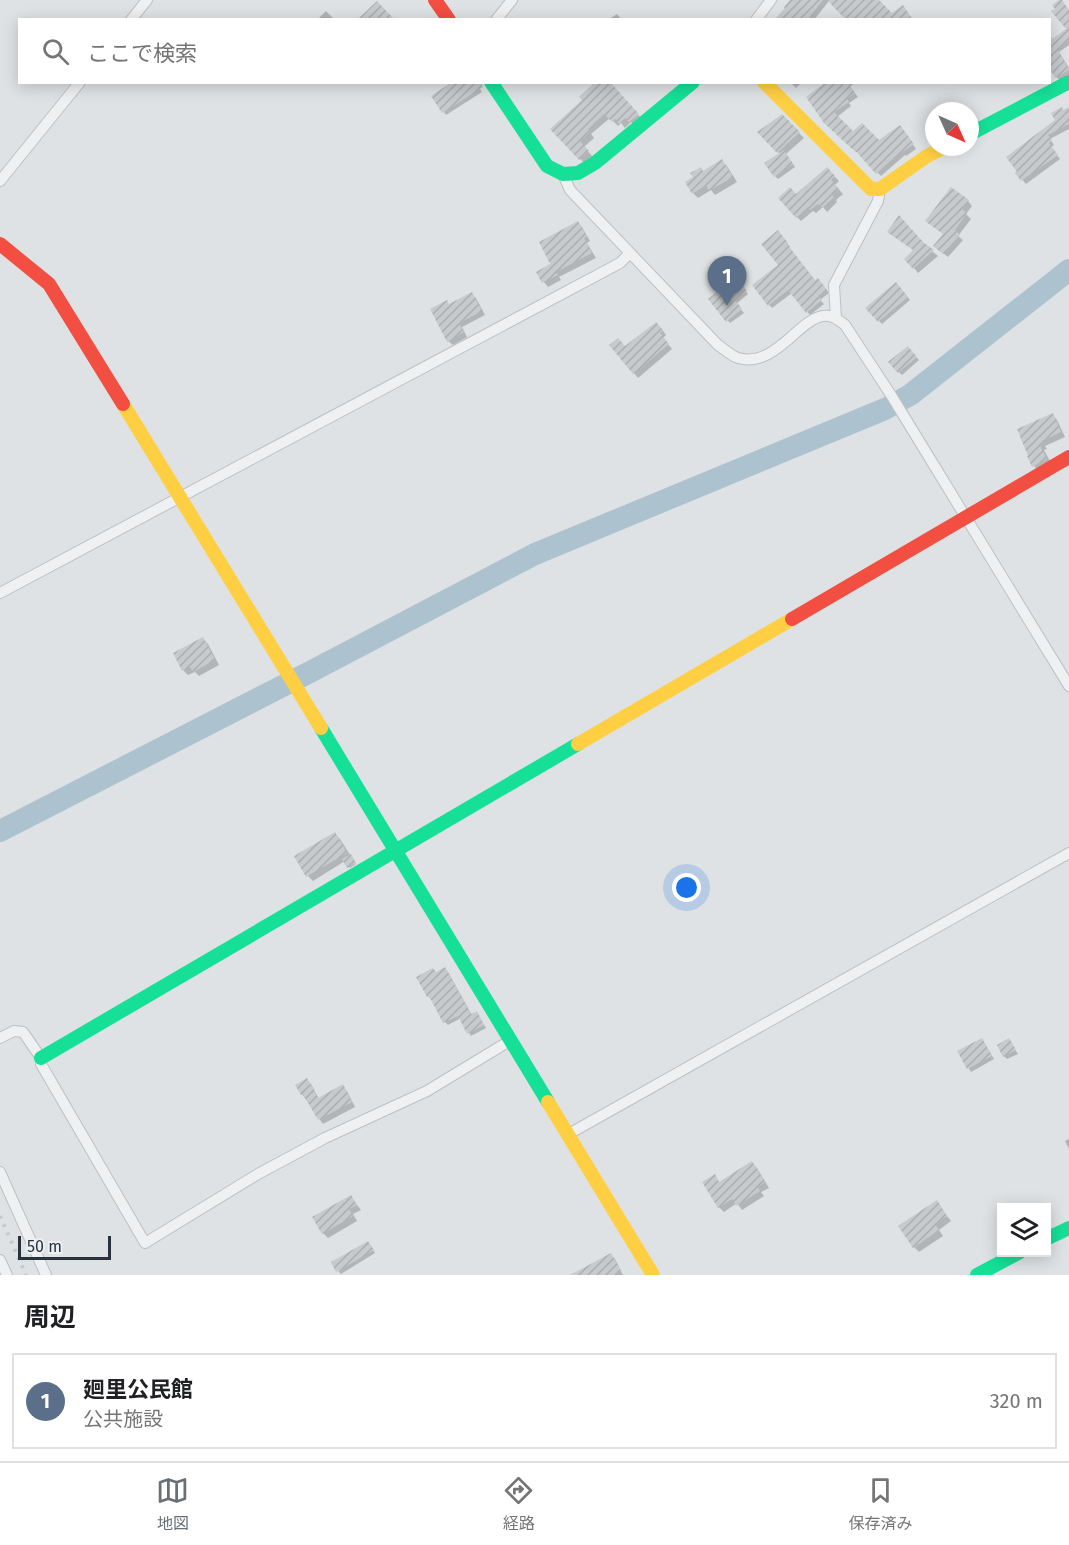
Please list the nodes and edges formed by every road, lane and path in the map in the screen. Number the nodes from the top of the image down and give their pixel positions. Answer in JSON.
{"nodes":[{"id":1,"x":147,"y":0,"type":"edge"},
{"id":2,"x":435,"y":0,"type":"edge"},
{"id":3,"x":513,"y":0,"type":"edge"},
{"id":4,"x":771,"y":0,"type":"edge"},
{"id":5,"x":133,"y":18,"type":"edge"},
{"id":6,"x":448,"y":18,"type":"edge"},
{"id":7,"x":498,"y":18,"type":"edge"},
{"id":8,"x":758,"y":18,"type":"edge"},
{"id":9,"x":1069,"y":82,"type":"edge"},
{"id":10,"x":78,"y":84,"type":"edge"},
{"id":11,"x":492,"y":84,"type":"edge"},
{"id":12,"x":691,"y":84,"type":"edge"},
{"id":13,"x":766,"y":84,"type":"edge"},
{"id":14,"x":979,"y":129,"type":"edge"},
{"id":15,"x":927,"y":156,"type":"edge"},
{"id":16,"x":564,"y":174,"type":"junction"},
{"id":17,"x":0,"y":181,"type":"edge"},
{"id":18,"x":880,"y":189,"type":"junction"},
{"id":19,"x":0,"y":244,"type":"edge"},
{"id":20,"x":630,"y":254,"type":"junction"},
{"id":21,"x":836,"y":318,"type":"junction"},
{"id":22,"x":1069,"y":458,"type":"edge"},
{"id":23,"x":179,"y":498,"type":"junction"},
{"id":24,"x":967,"y":518,"type":"junction"},
{"id":25,"x":0,"y":593,"type":"edge"},
{"id":26,"x":1069,"y":686,"type":"edge"},
{"id":27,"x":396,"y":852,"type":"junction"},
{"id":28,"x":1069,"y":853,"type":"edge"},
{"id":29,"x":0,"y":1038,"type":"edge"},
{"id":30,"x":511,"y":1040,"type":"junction"},
{"id":31,"x":41,"y":1058,"type":"junction"},
{"id":32,"x":567,"y":1135,"type":"junction"},
{"id":33,"x":0,"y":1172,"type":"edge"},
{"id":34,"x":1069,"y":1228,"type":"edge"},
{"id":35,"x":1051,"y":1237,"type":"edge"},
{"id":36,"x":1011,"y":1257,"type":"edge"},
{"id":37,"x":0,"y":1260,"type":"edge"},
{"id":38,"x":649,"y":1269,"type":"edge"},
{"id":39,"x":7,"y":1275,"type":"edge"},
{"id":40,"x":46,"y":1275,"type":"edge"},
{"id":41,"x":977,"y":1275,"type":"edge"}],
"edges":[{"from":1,"to":5,"type":"street"},
{"from":2,"to":6,"type":"street"},
{"from":3,"to":7,"type":"street"},
{"from":4,"to":8,"type":"street"},
{"from":9,"to":14,"type":"street"},
{"from":10,"to":17,"type":"street"},
{"from":11,"to":16,"type":"street"},
{"from":12,"to":16,"type":"street"},
{"from":13,"to":18,"type":"street"},
{"from":15,"to":18,"type":"street"},
{"from":16,"to":20,"type":"street"},
{"from":18,"to":21,"type":"street"},
{"from":19,"to":23,"type":"street"},
{"from":20,"to":21,"type":"street"},
{"from":20,"to":23,"type":"street"},
{"from":21,"to":24,"type":"street"},
{"from":22,"to":24,"type":"street"},
{"from":23,"to":25,"type":"street"},
{"from":23,"to":27,"type":"street"},
{"from":24,"to":26,"type":"street"},
{"from":24,"to":27,"type":"street"},
{"from":27,"to":30,"type":"street"},
{"from":27,"to":31,"type":"street"},
{"from":28,"to":32,"type":"street"},
{"from":29,"to":31,"type":"street"},
{"from":30,"to":31,"type":"street"},
{"from":30,"to":32,"type":"street"},
{"from":32,"to":38,"type":"street"},
{"from":33,"to":40,"type":"street"},
{"from":34,"to":35,"type":"street"},
{"from":36,"to":41,"type":"street"},
{"from":37,"to":39,"type":"street"}]}
